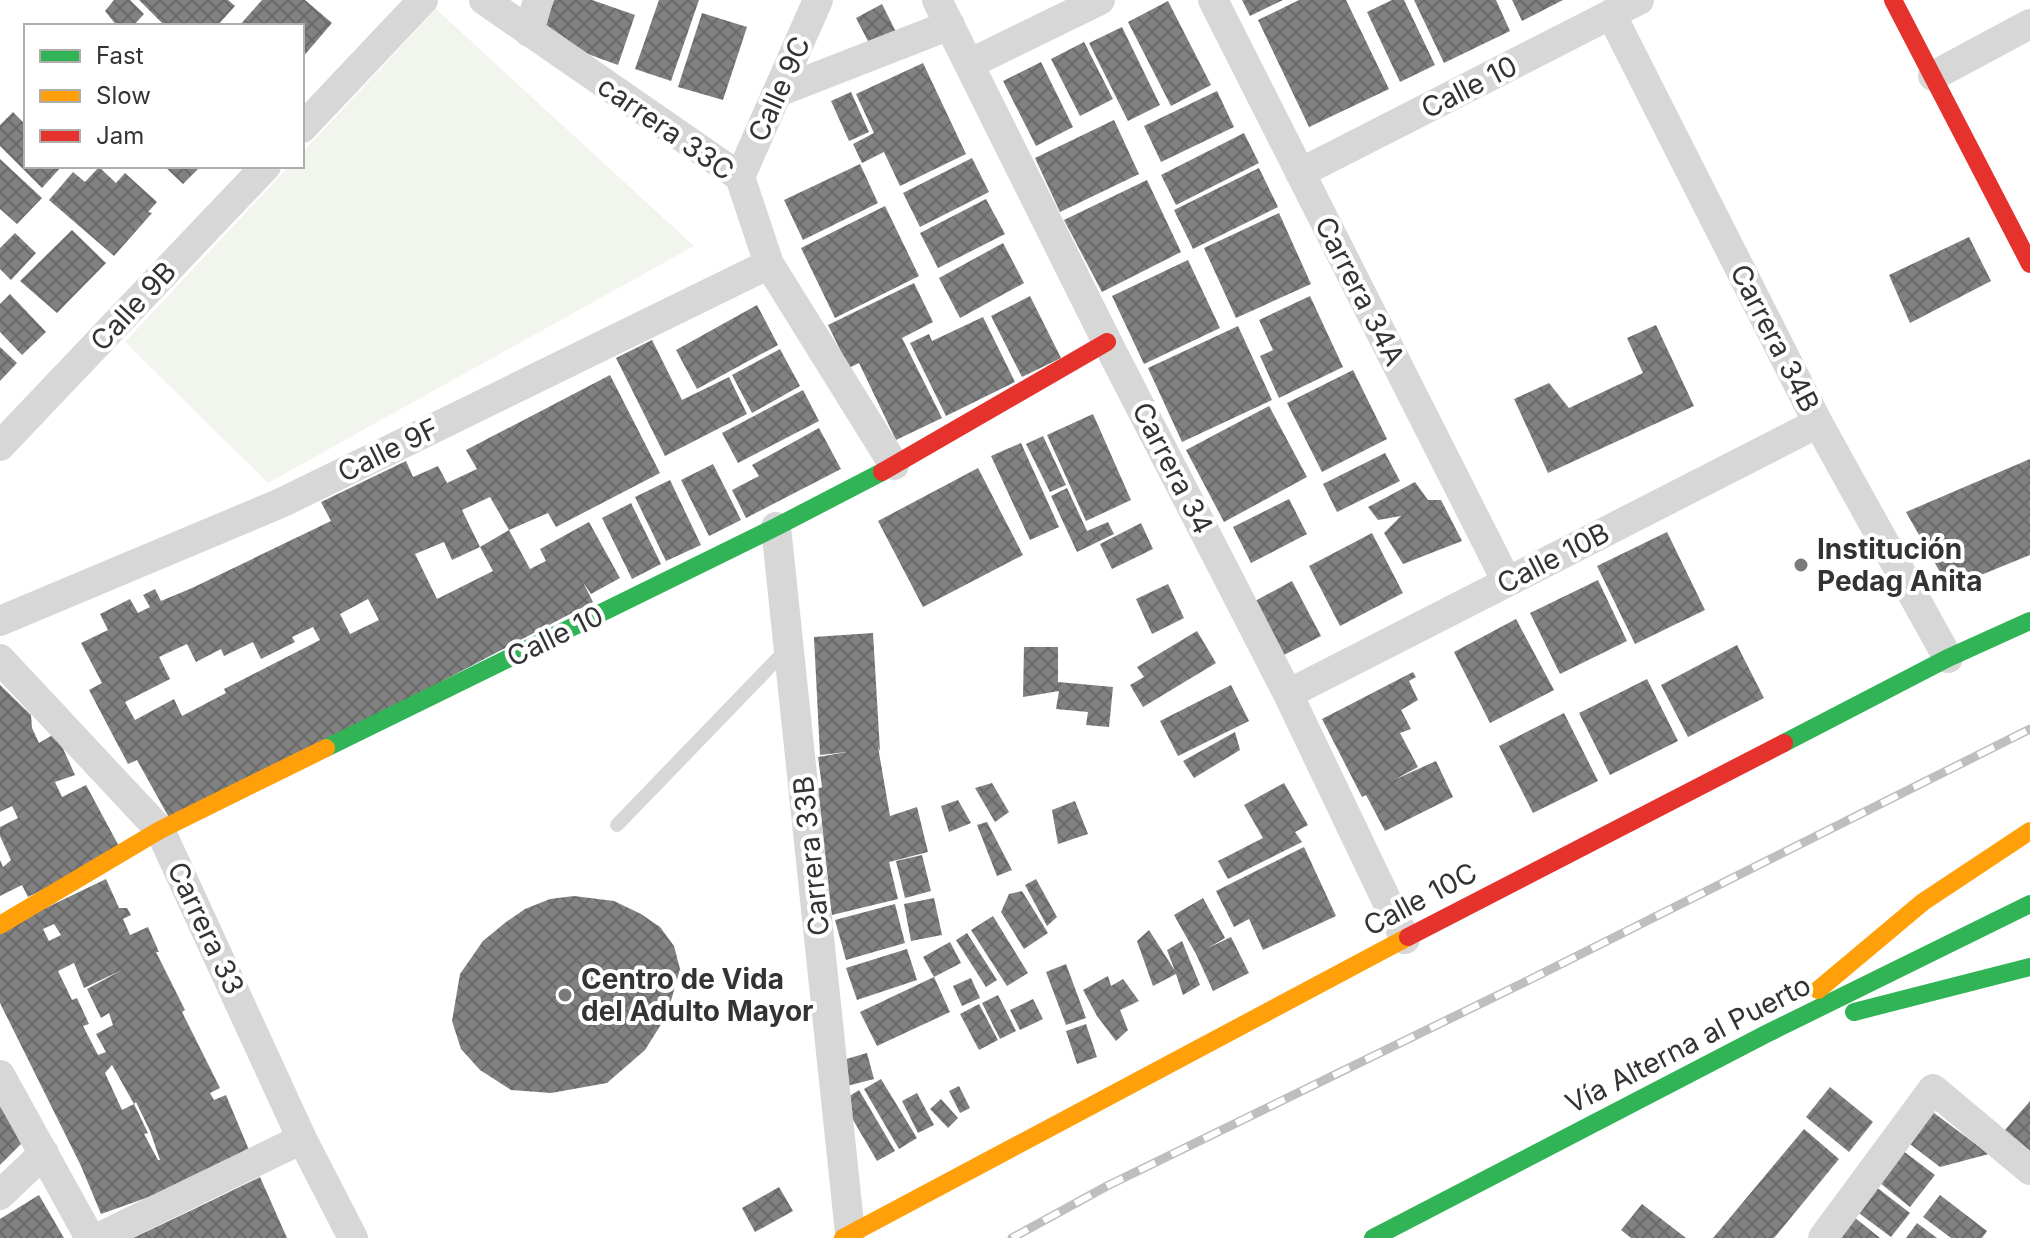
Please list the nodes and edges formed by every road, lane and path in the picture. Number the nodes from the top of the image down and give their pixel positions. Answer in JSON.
{"nodes":[{"id":1,"x":423,"y":0,"type":"edge"},
{"id":2,"x":484,"y":0,"type":"edge"},
{"id":3,"x":538,"y":0,"type":"edge"},
{"id":4,"x":818,"y":0,"type":"edge"},
{"id":5,"x":1100,"y":0,"type":"edge"},
{"id":6,"x":1213,"y":0,"type":"edge"},
{"id":7,"x":1639,"y":0,"type":"edge"},
{"id":8,"x":1893,"y":0,"type":"edge"},
{"id":9,"x":943,"y":13,"type":"edge"},
{"id":10,"x":1611,"y":14,"type":"junction"},
{"id":11,"x":2030,"y":24,"type":"edge"},
{"id":12,"x":529,"y":32,"type":"junction"},
{"id":13,"x":969,"y":64,"type":"junction"},
{"id":14,"x":1933,"y":76,"type":"junction"},
{"id":15,"x":778,"y":92,"type":"junction"},
{"id":16,"x":304,"y":126,"type":"edge"},
{"id":17,"x":264,"y":168,"type":"edge"},
{"id":18,"x":1300,"y":173,"type":"junction"},
{"id":19,"x":740,"y":177,"type":"junction"},
{"id":20,"x":769,"y":264,"type":"junction"},
{"id":21,"x":2030,"y":264,"type":"edge"},
{"id":22,"x":1107,"y":342,"type":"junction"},
{"id":23,"x":1818,"y":423,"type":"junction"},
{"id":24,"x":0,"y":446,"type":"edge"},
{"id":25,"x":894,"y":465,"type":"junction"},
{"id":26,"x":776,"y":527,"type":"junction"},
{"id":27,"x":1507,"y":582,"type":"junction"},
{"id":28,"x":0,"y":621,"type":"edge"},
{"id":29,"x":2030,"y":621,"type":"edge"},
{"id":30,"x":790,"y":647,"type":"junction"},
{"id":31,"x":1948,"y":658,"type":"junction"},
{"id":32,"x":0,"y":659,"type":"edge"},
{"id":33,"x":1288,"y":694,"type":"junction"},
{"id":34,"x":617,"y":825,"type":"dead end"},
{"id":35,"x":160,"y":830,"type":"junction"},
{"id":36,"x":2030,"y":831,"type":"edge"},
{"id":37,"x":2030,"y":904,"type":"edge"},
{"id":38,"x":0,"y":925,"type":"edge"},
{"id":39,"x":1405,"y":939,"type":"junction"},
{"id":40,"x":2030,"y":967,"type":"edge"},
{"id":41,"x":1766,"y":1034,"type":"junction"},
{"id":42,"x":0,"y":1075,"type":"edge"},
{"id":43,"x":302,"y":1139,"type":"junction"},
{"id":44,"x":44,"y":1153,"type":"junction"},
{"id":45,"x":2030,"y":1170,"type":"edge"},
{"id":46,"x":0,"y":1195,"type":"edge"},
{"id":47,"x":846,"y":1236,"type":"edge"},
{"id":48,"x":90,"y":1238,"type":"edge"},
{"id":49,"x":98,"y":1238,"type":"edge"},
{"id":50,"x":353,"y":1238,"type":"edge"},
{"id":51,"x":1373,"y":1238,"type":"edge"},
{"id":52,"x":1823,"y":1238,"type":"edge"}],
"edges":[{"from":1,"to":16,"type":"street"},
{"from":2,"to":12,"type":"street","name":"carrera 33C"},
{"from":3,"to":12,"type":"street"},
{"from":4,"to":15,"type":"street","name":"Calle 9C"},
{"from":5,"to":13,"type":"street"},
{"from":6,"to":18,"type":"street","name":"Carrera 34A"},
{"from":7,"to":10,"type":"street","name":"Calle 10"},
{"from":8,"to":14,"type":"street"},
{"from":9,"to":13,"type":"street","name":"Carrera 34"},
{"from":9,"to":15,"type":"street"},
{"from":10,"to":18,"type":"street","name":"Calle 10"},
{"from":10,"to":23,"type":"street","name":"Carrera 34B"},
{"from":11,"to":14,"type":"street"},
{"from":12,"to":19,"type":"street","name":"carrera 33C"},
{"from":13,"to":22,"type":"street","name":"Carrera 34"},
{"from":14,"to":21,"type":"street"},
{"from":15,"to":19,"type":"street","name":"Calle 9C"},
{"from":17,"to":24,"type":"street","name":"Calle 9B"},
{"from":18,"to":27,"type":"street","name":"Carrera 34A"},
{"from":19,"to":20,"type":"street","name":"carrera 33C"},
{"from":20,"to":25,"type":"street","name":"carrera 33C"},
{"from":20,"to":28,"type":"street","name":"Calle 9F"},
{"from":22,"to":25,"type":"street","name":"Calle 10"},
{"from":22,"to":33,"type":"street","name":"Carrera 34"},
{"from":23,"to":27,"type":"street","name":"Calle 10B"},
{"from":23,"to":31,"type":"street","name":"Carrera 34B"},
{"from":25,"to":26,"type":"street","name":"Calle 10"},
{"from":26,"to":30,"type":"street","name":"Carrera 33B"},
{"from":26,"to":35,"type":"street","name":"Calle 10"},
{"from":27,"to":33,"type":"street","name":"Calle 10B"},
{"from":29,"to":31,"type":"street","name":"Calle 10C"},
{"from":30,"to":34,"type":"lane"},
{"from":30,"to":47,"type":"street","name":"Carrera 33B"},
{"from":31,"to":39,"type":"street","name":"Calle 10C"},
{"from":32,"to":35,"type":"street","name":"Carrera 33"},
{"from":33,"to":39,"type":"street","name":"Carrera 34"},
{"from":35,"to":38,"type":"street","name":"Calle 10"},
{"from":35,"to":43,"type":"street","name":"Carrera 33"},
{"from":36,"to":41,"type":"street"},
{"from":37,"to":41,"type":"street","name":"Vía Alterna al Puerto"},
{"from":39,"to":47,"type":"street","name":"Calle 10C"},
{"from":40,"to":41,"type":"street"},
{"from":41,"to":51,"type":"street","name":"Vía Alterna al Puerto"},
{"from":42,"to":44,"type":"street"},
{"from":43,"to":49,"type":"street"},
{"from":43,"to":50,"type":"street","name":"Carrera 33"},
{"from":44,"to":46,"type":"street"},
{"from":44,"to":48,"type":"street"},
{"from":45,"to":52,"type":"street"}]}
